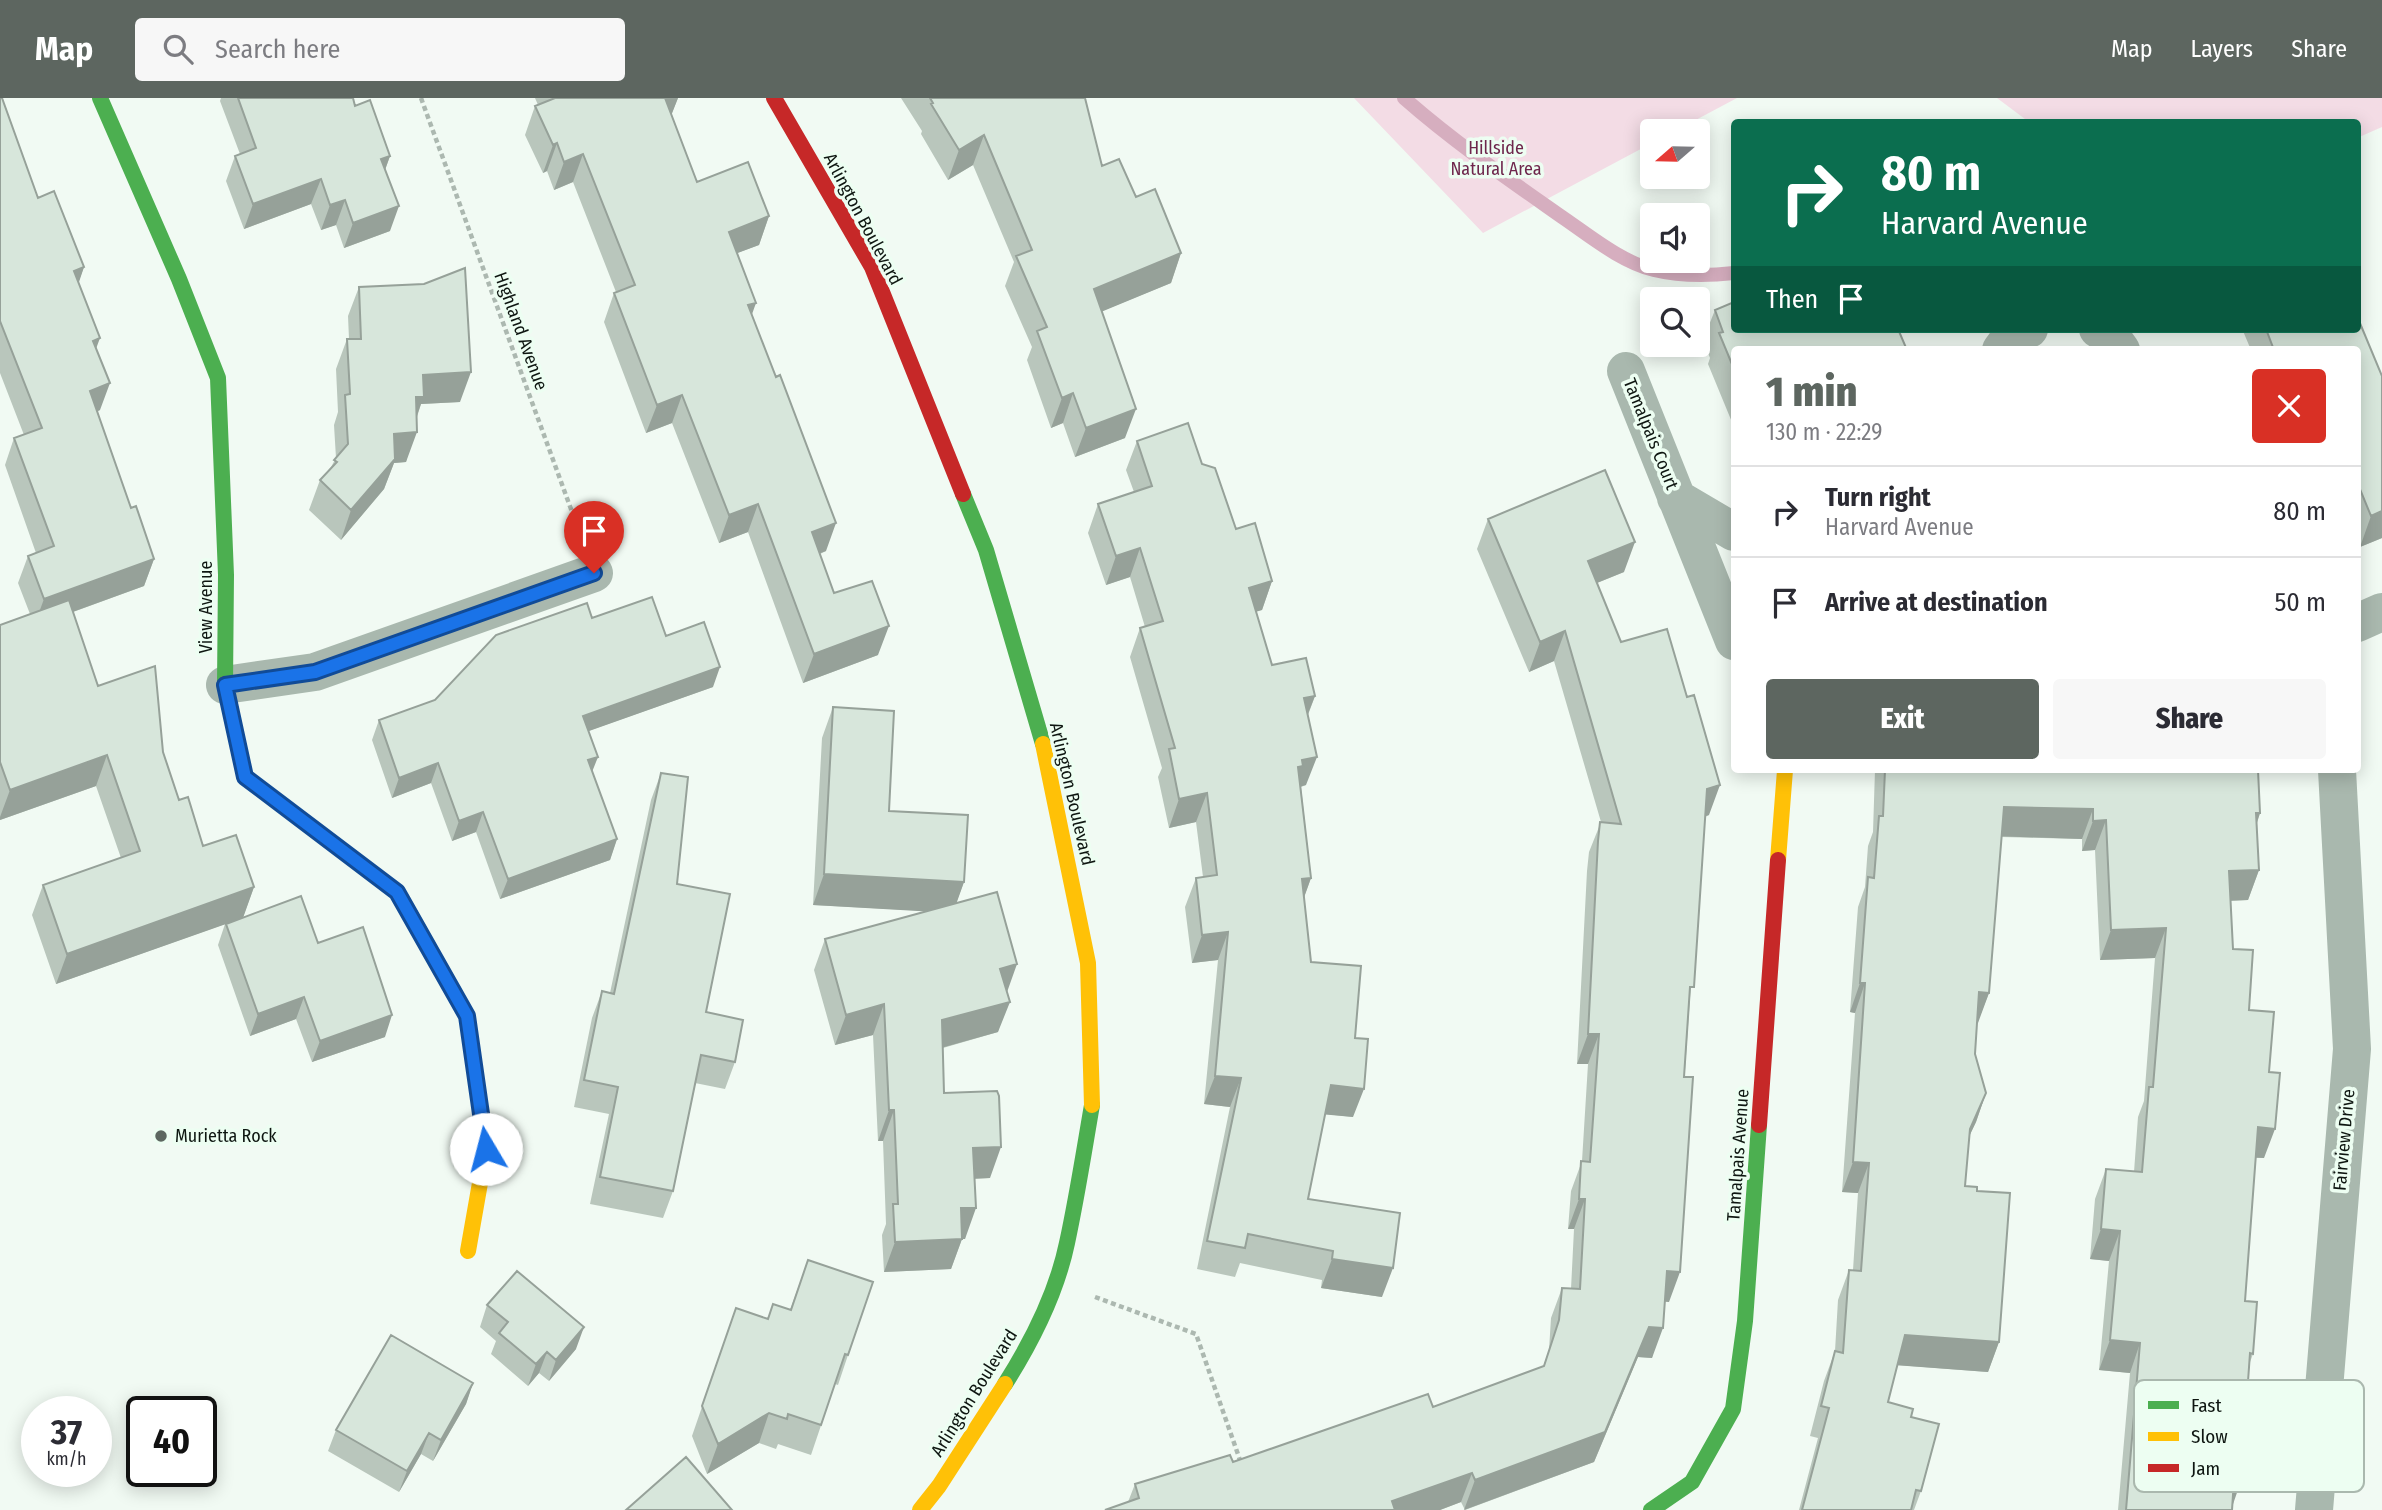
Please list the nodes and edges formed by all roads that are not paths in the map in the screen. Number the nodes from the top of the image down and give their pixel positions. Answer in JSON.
{"nodes":[{"id":1,"x":100,"y":98,"type":"edge"},
{"id":2,"x":774,"y":98,"type":"edge"},
{"id":3,"x":2018,"y":333,"type":"edge"},
{"id":4,"x":2004,"y":346,"type":"edge"},
{"id":5,"x":1626,"y":371,"type":"dead end"},
{"id":6,"x":1676,"y":498,"type":"junction"},
{"id":7,"x":1731,"y":530,"type":"edge"},
{"id":8,"x":594,"y":573,"type":"road end"},
{"id":9,"x":2382,"y":612,"type":"edge"},
{"id":10,"x":2361,"y":621,"type":"edge"},
{"id":11,"x":1731,"y":634,"type":"edge"},
{"id":12,"x":225,"y":685,"type":"junction"},
{"id":13,"x":1785,"y":773,"type":"edge"},
{"id":14,"x":2337,"y":773,"type":"edge"},
{"id":15,"x":468,"y":1251,"type":"dead end"},
{"id":16,"x":2325,"y":1380,"type":"edge"},
{"id":17,"x":2315,"y":1492,"type":"edge"},
{"id":18,"x":920,"y":1510,"type":"edge"},
{"id":19,"x":1651,"y":1510,"type":"edge"},
{"id":20,"x":2314,"y":1510,"type":"edge"}],
"edges":[{"from":1,"to":12,"type":"street","name":"View Avenue"},
{"from":2,"to":18,"type":"street","name":"Arlington Boulevard"},
{"from":3,"to":4,"type":"street"},
{"from":5,"to":6,"type":"street","name":"Tamalpais Court"},
{"from":6,"to":7,"type":"street","name":"Tamalpais Court"},
{"from":6,"to":11,"type":"street","name":"Tamalpais Court"},
{"from":8,"to":12,"type":"street"},
{"from":9,"to":10,"type":"street"},
{"from":12,"to":15,"type":"street","name":"View Avenue"},
{"from":13,"to":19,"type":"street","name":"Tamalpais Avenue"},
{"from":14,"to":16,"type":"street","name":"Fairview Drive"},
{"from":17,"to":20,"type":"street","name":"Fairview Drive"}]}
